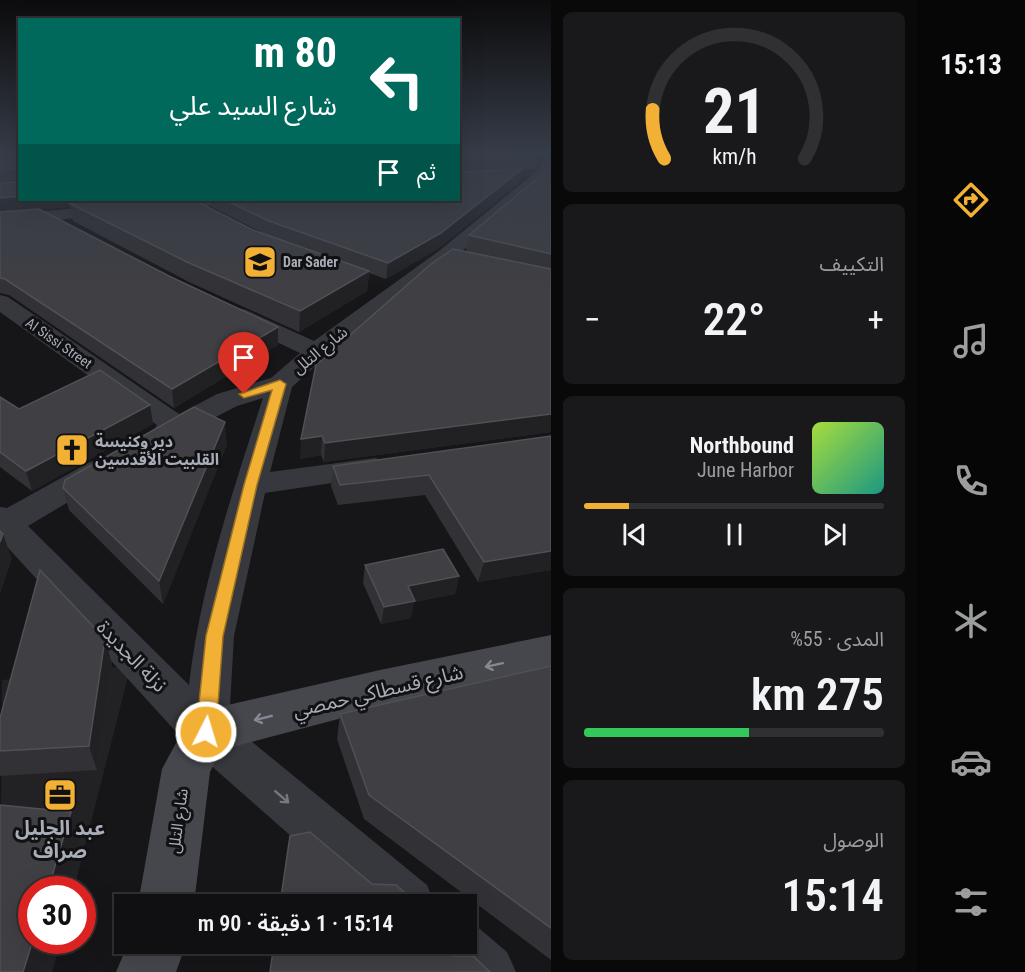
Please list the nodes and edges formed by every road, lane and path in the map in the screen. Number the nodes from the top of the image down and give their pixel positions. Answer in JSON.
{"nodes":[{"id":1,"x":514,"y":197,"type":"edge"},
{"id":2,"x":220,"y":204,"type":"edge"},
{"id":3,"x":46,"y":216,"type":"junction"},
{"id":4,"x":0,"y":220,"type":"edge"},
{"id":5,"x":77,"y":232,"type":"edge"},
{"id":6,"x":446,"y":255,"type":"junction"},
{"id":7,"x":469,"y":261,"type":"edge"},
{"id":8,"x":375,"y":284,"type":"dead end"},
{"id":9,"x":396,"y":292,"type":"junction"},
{"id":10,"x":0,"y":302,"type":"edge"},
{"id":11,"x":223,"y":308,"type":"edge"},
{"id":12,"x":317,"y":352,"type":"junction"},
{"id":13,"x":280,"y":384,"type":"junction"},
{"id":14,"x":177,"y":425,"type":"junction"},
{"id":15,"x":401,"y":464,"type":"edge"},
{"id":16,"x":251,"y":485,"type":"junction"},
{"id":17,"x":2,"y":524,"type":"edge"},
{"id":18,"x":551,"y":653,"type":"edge"},
{"id":19,"x":206,"y":732,"type":"junction"},
{"id":20,"x":167,"y":894,"type":"edge"},
{"id":21,"x":396,"y":894,"type":"edge"},
{"id":22,"x":153,"y":954,"type":"edge"},
{"id":23,"x":466,"y":954,"type":"edge"},
{"id":24,"x":146,"y":972,"type":"edge"},
{"id":25,"x":487,"y":972,"type":"edge"}],
"edges":[{"from":1,"to":6,"type":"street","name":"شارع التلل"},
{"from":2,"to":3,"type":"street"},
{"from":3,"to":4,"type":"street"},
{"from":3,"to":5,"type":"street"},
{"from":6,"to":7,"type":"street"},
{"from":6,"to":9,"type":"street","name":"شارع التلل"},
{"from":8,"to":9,"type":"street"},
{"from":9,"to":12,"type":"street","name":"شارع التلل"},
{"from":10,"to":14,"type":"street","name":"Al Sissi Street"},
{"from":11,"to":12,"type":"street"},
{"from":12,"to":13,"type":"street","name":"شارع التلل"},
{"from":13,"to":14,"type":"street"},
{"from":13,"to":16,"type":"street","name":"شارع التلل"},
{"from":14,"to":17,"type":"street"},
{"from":15,"to":16,"type":"street"},
{"from":16,"to":19,"type":"street","name":"شارع التلل"},
{"from":17,"to":19,"type":"street","name":"نزلة الجديدة"},
{"from":18,"to":19,"type":"main road","name":"شارع قسطاكي حمصي","one_way":true},
{"from":19,"to":20,"type":"main road","name":"شارع التلل"},
{"from":19,"to":21,"type":"street","name":"نزلة الجديدة","one_way":true},
{"from":22,"to":24,"type":"main road"},
{"from":23,"to":25,"type":"street"}]}
